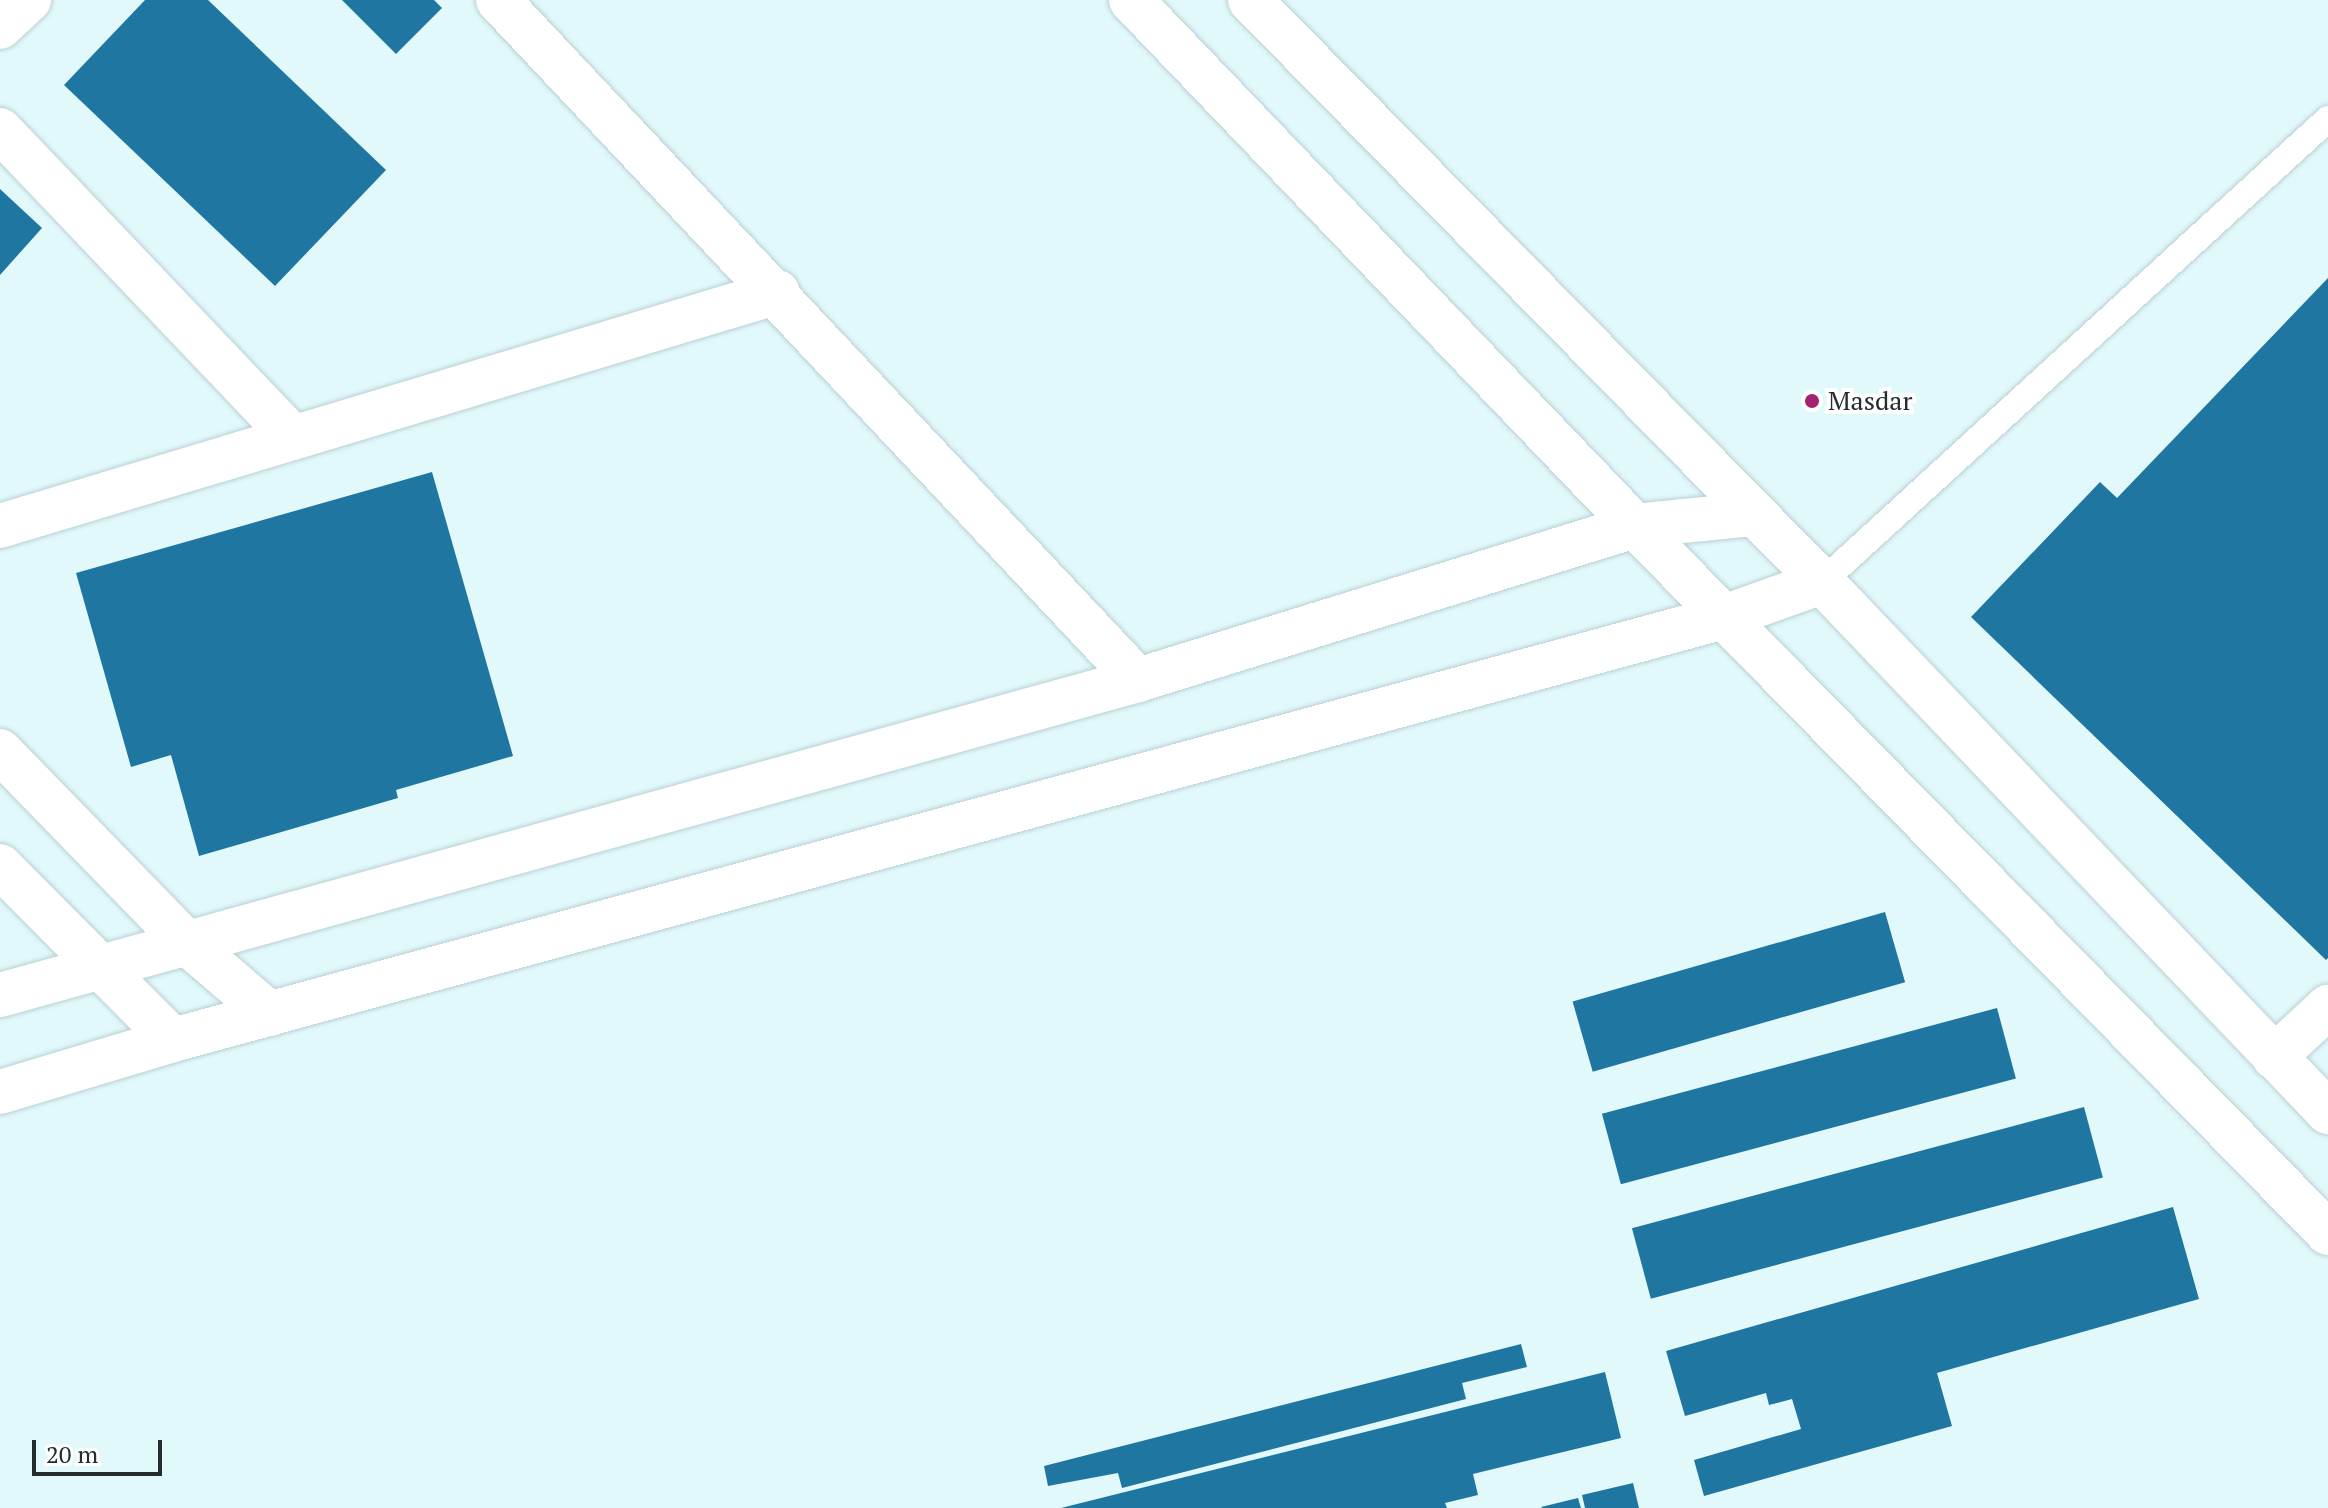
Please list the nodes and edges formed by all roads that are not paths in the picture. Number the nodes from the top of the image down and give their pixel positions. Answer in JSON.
{"nodes":[{"id":1,"x":29,"y":0,"type":"edge"},
{"id":2,"x":498,"y":0,"type":"edge"},
{"id":3,"x":1131,"y":0,"type":"edge"},
{"id":4,"x":1250,"y":0,"type":"edge"},
{"id":5,"x":0,"y":27,"type":"edge"},
{"id":6,"x":2328,"y":119,"type":"edge"},
{"id":7,"x":0,"y":130,"type":"edge"},
{"id":8,"x":778,"y":292,"type":"junction"},
{"id":9,"x":293,"y":438,"type":"junction"},
{"id":10,"x":1754,"y":514,"type":"junction"},
{"id":11,"x":0,"y":526,"type":"edge"},
{"id":12,"x":1635,"y":526,"type":"junction"},
{"id":13,"x":1822,"y":582,"type":"junction"},
{"id":14,"x":1724,"y":617,"type":"junction"},
{"id":15,"x":1138,"y":680,"type":"junction"},
{"id":16,"x":0,"y":751,"type":"edge"},
{"id":17,"x":0,"y":866,"type":"edge"},
{"id":18,"x":188,"y":944,"type":"junction"},
{"id":19,"x":99,"y":968,"type":"junction"},
{"id":20,"x":0,"y":995,"type":"edge"},
{"id":21,"x":2328,"y":1007,"type":"edge"},
{"id":22,"x":270,"y":1014,"type":"junction"},
{"id":23,"x":173,"y":1040,"type":"junction"},
{"id":24,"x":2274,"y":1057,"type":"junction"},
{"id":25,"x":0,"y":1092,"type":"edge"},
{"id":26,"x":2328,"y":1112,"type":"edge"},
{"id":27,"x":2328,"y":1233,"type":"edge"}],
"edges":[{"from":1,"to":5,"type":"street"},
{"from":2,"to":8,"type":"street"},
{"from":3,"to":12,"type":"street"},
{"from":4,"to":10,"type":"street"},
{"from":6,"to":13,"type":"lane"},
{"from":7,"to":9,"type":"street"},
{"from":8,"to":9,"type":"street"},
{"from":8,"to":15,"type":"street"},
{"from":9,"to":11,"type":"street"},
{"from":10,"to":12,"type":"street"},
{"from":10,"to":13,"type":"street"},
{"from":12,"to":14,"type":"street"},
{"from":12,"to":15,"type":"street"},
{"from":13,"to":14,"type":"street"},
{"from":13,"to":24,"type":"street"},
{"from":14,"to":22,"type":"street"},
{"from":14,"to":27,"type":"street"},
{"from":15,"to":18,"type":"street"},
{"from":16,"to":18,"type":"street"},
{"from":17,"to":19,"type":"street"},
{"from":18,"to":19,"type":"street"},
{"from":18,"to":22,"type":"street"},
{"from":19,"to":20,"type":"street"},
{"from":19,"to":23,"type":"street"},
{"from":21,"to":24,"type":"street"},
{"from":22,"to":23,"type":"street"},
{"from":23,"to":25,"type":"street"},
{"from":24,"to":26,"type":"street"}]}
